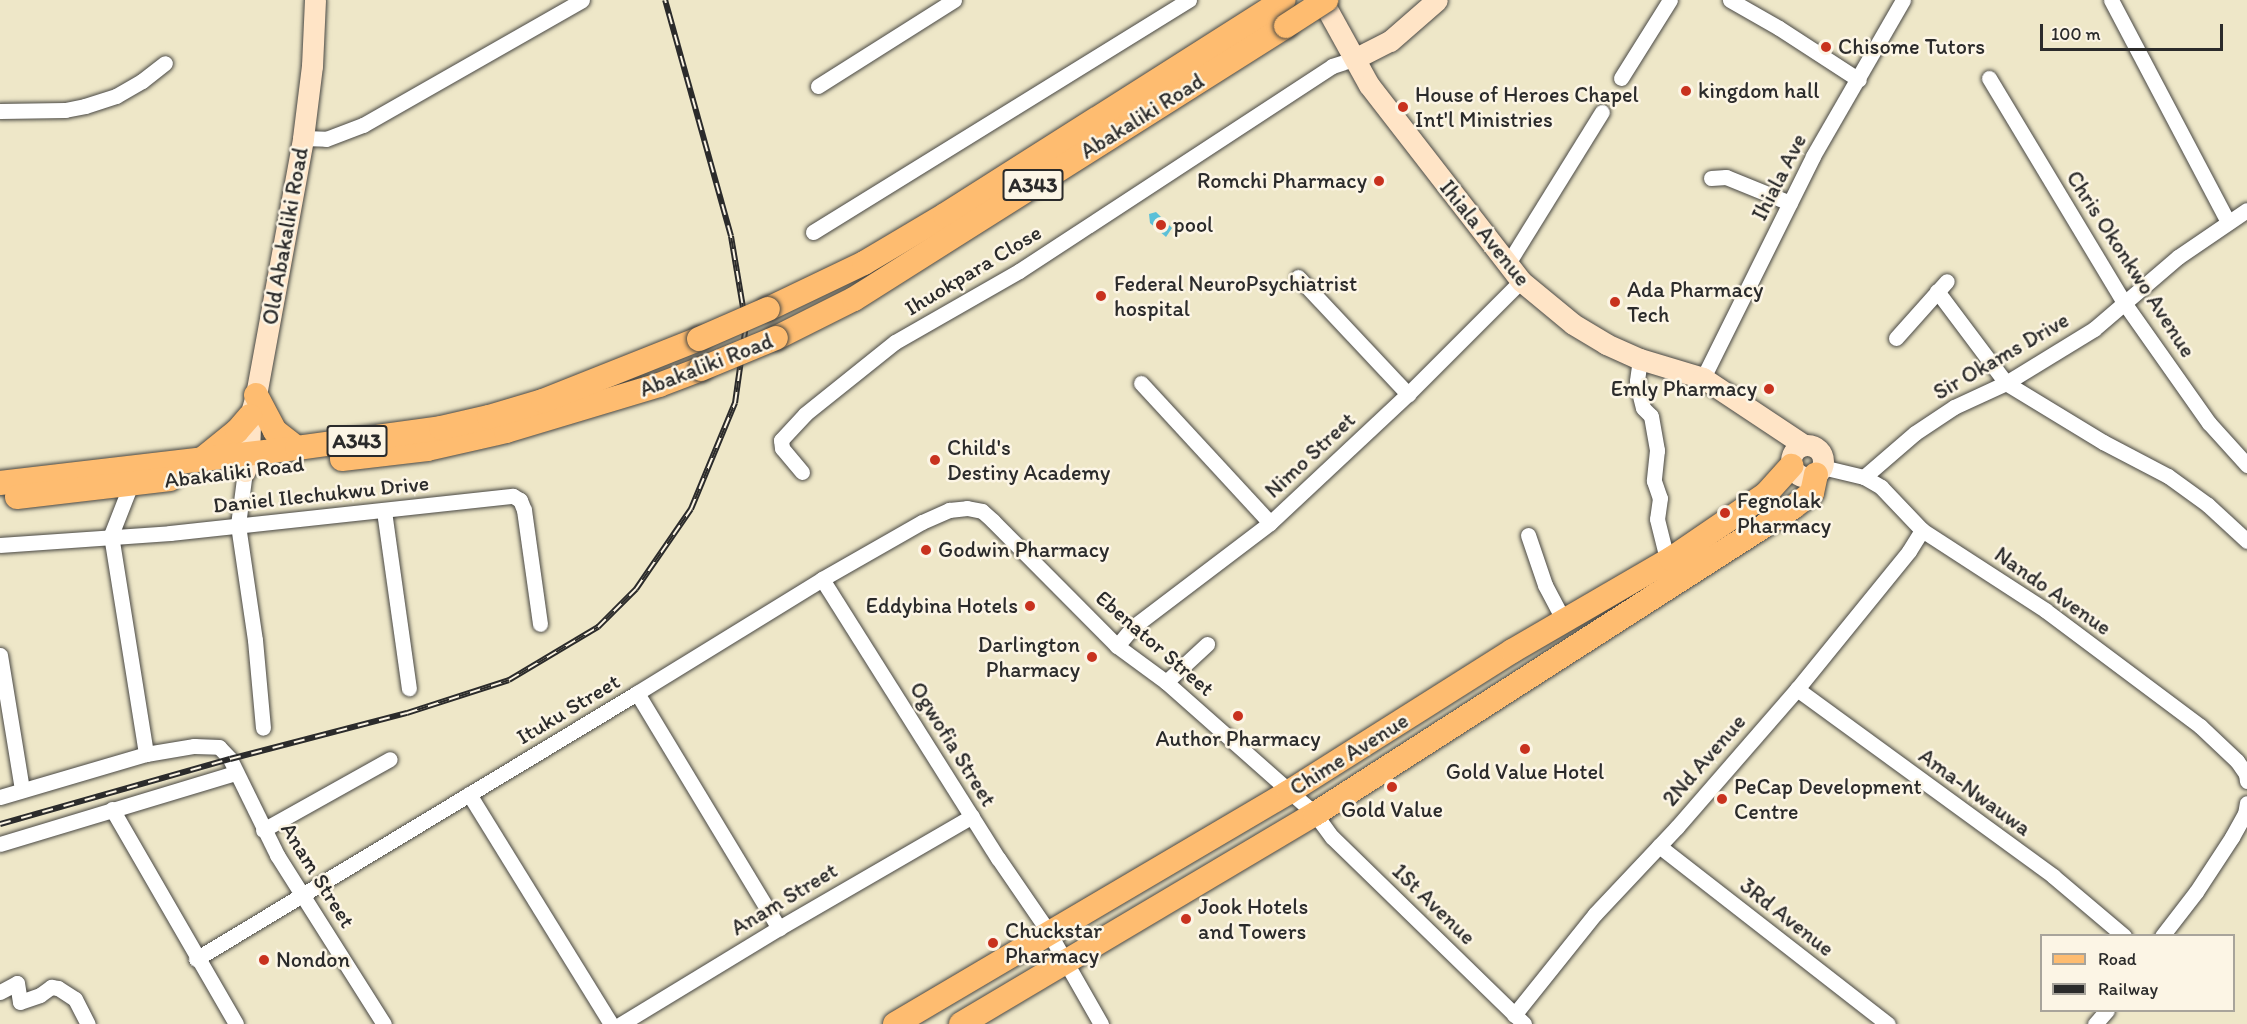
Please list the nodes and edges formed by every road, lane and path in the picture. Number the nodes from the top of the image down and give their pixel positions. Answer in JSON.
{"nodes":[{"id":1,"x":315,"y":0,"type":"edge"},
{"id":2,"x":582,"y":0,"type":"edge"},
{"id":3,"x":954,"y":0,"type":"edge"},
{"id":4,"x":1189,"y":0,"type":"edge"},
{"id":5,"x":1324,"y":0,"type":"edge"},
{"id":6,"x":1437,"y":0,"type":"edge"},
{"id":7,"x":1670,"y":0,"type":"edge"},
{"id":8,"x":1730,"y":0,"type":"edge"},
{"id":9,"x":1904,"y":0,"type":"edge"},
{"id":10,"x":2115,"y":2,"type":"edge"},
{"id":11,"x":1281,"y":11,"type":"edge"},
{"id":12,"x":1356,"y":58,"type":"junction"},
{"id":13,"x":165,"y":63,"type":"dead end"},
{"id":14,"x":1621,"y":78,"type":"dead end"},
{"id":15,"x":1989,"y":78,"type":"dead end"},
{"id":16,"x":1859,"y":80,"type":"junction"},
{"id":17,"x":818,"y":86,"type":"dead end"},
{"id":18,"x":0,"y":111,"type":"edge"},
{"id":19,"x":1602,"y":112,"type":"dead end"},
{"id":20,"x":303,"y":138,"type":"junction"},
{"id":21,"x":1711,"y":178,"type":"dead end"},
{"id":22,"x":1790,"y":203,"type":"junction"},
{"id":23,"x":2247,"y":210,"type":"edge"},
{"id":24,"x":2228,"y":222,"type":"junction"},
{"id":25,"x":813,"y":232,"type":"dead end"},
{"id":26,"x":1514,"y":273,"type":"junction"},
{"id":27,"x":1298,"y":277,"type":"dead end"},
{"id":28,"x":2125,"y":304,"type":"junction"},
{"id":29,"x":1896,"y":338,"type":"dead end"},
{"id":30,"x":1640,"y":359,"type":"junction"},
{"id":31,"x":1703,"y":378,"type":"junction"},
{"id":32,"x":1141,"y":383,"type":"dead end"},
{"id":33,"x":2006,"y":383,"type":"junction"},
{"id":34,"x":1408,"y":394,"type":"junction"},
{"id":35,"x":253,"y":406,"type":"junction"},
{"id":36,"x":297,"y":448,"type":"junction"},
{"id":37,"x":1796,"y":457,"type":"junction"},
{"id":38,"x":201,"y":460,"type":"junction"},
{"id":39,"x":247,"y":462,"type":"junction"},
{"id":40,"x":2247,"y":465,"type":"edge"},
{"id":41,"x":1819,"y":471,"type":"junction"},
{"id":42,"x":802,"y":472,"type":"dead end"},
{"id":43,"x":1864,"y":477,"type":"junction"},
{"id":44,"x":0,"y":483,"type":"edge"},
{"id":45,"x":131,"y":484,"type":"junction"},
{"id":46,"x":0,"y":499,"type":"edge"},
{"id":47,"x":967,"y":508,"type":"joint"},
{"id":48,"x":384,"y":511,"type":"junction"},
{"id":49,"x":1270,"y":523,"type":"junction"},
{"id":50,"x":238,"y":525,"type":"junction"},
{"id":51,"x":1922,"y":530,"type":"junction"},
{"id":52,"x":111,"y":535,"type":"junction"},
{"id":53,"x":1528,"y":535,"type":"dead end"},
{"id":54,"x":2247,"y":541,"type":"edge"},
{"id":55,"x":0,"y":545,"type":"edge"},
{"id":56,"x":1671,"y":560,"type":"junction"},
{"id":57,"x":822,"y":579,"type":"junction"},
{"id":58,"x":1564,"y":621,"type":"junction"},
{"id":59,"x":540,"y":624,"type":"dead end"},
{"id":60,"x":1207,"y":644,"type":"dead end"},
{"id":61,"x":1117,"y":646,"type":"junction"},
{"id":62,"x":0,"y":655,"type":"edge"},
{"id":63,"x":1166,"y":682,"type":"junction"},
{"id":64,"x":410,"y":688,"type":"dead end"},
{"id":65,"x":1797,"y":689,"type":"junction"},
{"id":66,"x":637,"y":693,"type":"junction"},
{"id":67,"x":263,"y":728,"type":"dead end"},
{"id":68,"x":146,"y":754,"type":"junction"},
{"id":69,"x":390,"y":759,"type":"dead end"},
{"id":70,"x":236,"y":773,"type":"junction"},
{"id":71,"x":2247,"y":775,"type":"edge"},
{"id":72,"x":2247,"y":782,"type":"edge"},
{"id":73,"x":22,"y":790,"type":"junction"},
{"id":74,"x":1289,"y":792,"type":"junction"},
{"id":75,"x":469,"y":794,"type":"junction"},
{"id":76,"x":0,"y":797,"type":"edge"},
{"id":77,"x":2247,"y":803,"type":"edge"},
{"id":78,"x":112,"y":809,"type":"junction"},
{"id":79,"x":1315,"y":814,"type":"junction"},
{"id":80,"x":972,"y":816,"type":"junction"},
{"id":81,"x":263,"y":830,"type":"junction"},
{"id":82,"x":0,"y":844,"type":"edge"},
{"id":83,"x":1659,"y":846,"type":"junction"},
{"id":84,"x":302,"y":893,"type":"junction"},
{"id":85,"x":779,"y":928,"type":"junction"},
{"id":86,"x":1048,"y":931,"type":"junction"},
{"id":87,"x":2122,"y":934,"type":"edge"},
{"id":88,"x":2164,"y":934,"type":"edge"},
{"id":89,"x":196,"y":959,"type":"junction"},
{"id":90,"x":1066,"y":961,"type":"junction"},
{"id":91,"x":0,"y":992,"type":"edge"},
{"id":92,"x":2106,"y":1012,"type":"edge"},
{"id":93,"x":1519,"y":1019,"type":"edge"},
{"id":94,"x":88,"y":1024,"type":"edge"},
{"id":95,"x":93,"y":1024,"type":"edge"},
{"id":96,"x":236,"y":1024,"type":"edge"},
{"id":97,"x":384,"y":1024,"type":"edge"},
{"id":98,"x":611,"y":1024,"type":"edge"},
{"id":99,"x":621,"y":1024,"type":"edge"},
{"id":100,"x":895,"y":1024,"type":"edge"},
{"id":101,"x":961,"y":1024,"type":"edge"},
{"id":102,"x":1101,"y":1024,"type":"edge"},
{"id":103,"x":1888,"y":1024,"type":"edge"},
{"id":104,"x":2095,"y":1024,"type":"edge"}],
"edges":[{"from":1,"to":20,"type":"main road","name":"Old Abakaliki Road"},
{"from":2,"to":20,"type":"street"},
{"from":3,"to":17,"type":"street"},
{"from":4,"to":25,"type":"street"},
{"from":5,"to":11,"type":"main road","name":"Abakaliki Road","number":"A343","bridge":true},
{"from":5,"to":12,"type":"main road","name":"Ihiala Avenue"},
{"from":6,"to":12,"type":"main road"},
{"from":7,"to":14,"type":"street"},
{"from":8,"to":16,"type":"street"},
{"from":9,"to":16,"type":"street","name":"Ihiala Ave"},
{"from":10,"to":24,"type":"street"},
{"from":11,"to":36,"type":"main road","name":"Abakaliki Road","number":"A343","bridge":true},
{"from":11,"to":39,"type":"main road","name":"Abakaliki Road","number":"A343","bridge":true},
{"from":12,"to":26,"type":"main road","name":"Ihiala Avenue"},
{"from":12,"to":42,"type":"street","name":"Ihuokpara Close"},
{"from":13,"to":18,"type":"street"},
{"from":15,"to":28,"type":"street","name":"Chris Okonkwo Avenue"},
{"from":16,"to":22,"type":"street","name":"Ihiala Ave"},
{"from":19,"to":26,"type":"street","name":"Nimo Street"},
{"from":20,"to":35,"type":"main road","name":"Old Abakaliki Road"},
{"from":21,"to":22,"type":"street"},
{"from":22,"to":31,"type":"street","name":"Ihiala Ave"},
{"from":23,"to":24,"type":"street","name":"Sir Okams Drive"},
{"from":24,"to":28,"type":"street","name":"Sir Okams Drive"},
{"from":26,"to":30,"type":"main road","name":"Ihiala Avenue"},
{"from":26,"to":34,"type":"street","name":"Nimo Street"},
{"from":27,"to":34,"type":"street"},
{"from":28,"to":33,"type":"street","name":"Sir Okams Drive"},
{"from":28,"to":40,"type":"street","name":"Chris Okonkwo Avenue"},
{"from":29,"to":33,"type":"street"},
{"from":30,"to":31,"type":"main road","name":"Ihiala Avenue"},
{"from":30,"to":56,"type":"street"},
{"from":31,"to":37,"type":"main road","name":"Ihiala Avenue"},
{"from":32,"to":49,"type":"street"},
{"from":33,"to":43,"type":"street","name":"Sir Okams Drive"},
{"from":33,"to":54,"type":"street"},
{"from":34,"to":49,"type":"street","name":"Nimo Street"},
{"from":35,"to":36,"type":"main road"},
{"from":35,"to":38,"type":"main road"},
{"from":35,"to":39,"type":"main road","name":"Old Abakaliki Road"},
{"from":36,"to":39,"type":"main road","name":"Abakaliki Road","number":"A343"},
{"from":37,"to":41,"type":"main road"},
{"from":37,"to":41,"type":"main road"},
{"from":37,"to":56,"type":"main road","name":"Chime Avenue"},
{"from":38,"to":39,"type":"main road","name":"Abakaliki Road","number":"A343"},
{"from":38,"to":44,"type":"main road","name":"Abakaliki Road","number":"A343"},
{"from":39,"to":45,"type":"main road","name":"Abakaliki Road","number":"A343"},
{"from":39,"to":50,"type":"street"},
{"from":41,"to":43,"type":"street","name":"Nando Avenue"},
{"from":41,"to":79,"type":"main road","name":"Chime Avenue"},
{"from":43,"to":51,"type":"street","name":"Nando Avenue"},
{"from":45,"to":46,"type":"main road","name":"Abakaliki Road","number":"A343"},
{"from":45,"to":52,"type":"street"},
{"from":47,"to":57,"type":"street","name":"Ituku Street"},
{"from":47,"to":61,"type":"street","name":"Ebenator Street"},
{"from":48,"to":50,"type":"street","name":"Daniel Ilechukwu Drive"},
{"from":48,"to":59,"type":"street","name":"Daniel Ilechukwu Drive"},
{"from":48,"to":64,"type":"street"},
{"from":49,"to":61,"type":"street","name":"Nimo Street"},
{"from":50,"to":52,"type":"street","name":"Daniel Ilechukwu Drive"},
{"from":50,"to":67,"type":"street"},
{"from":51,"to":65,"type":"street","name":"2Nd Avenue"},
{"from":51,"to":71,"type":"street","name":"Nando Avenue"},
{"from":52,"to":55,"type":"street","name":"Daniel Ilechukwu Drive"},
{"from":52,"to":68,"type":"street"},
{"from":53,"to":58,"type":"street"},
{"from":56,"to":58,"type":"main road","name":"Chime Avenue"},
{"from":57,"to":66,"type":"street","name":"Ituku Street"},
{"from":57,"to":80,"type":"street","name":"Ogwofia Street"},
{"from":58,"to":74,"type":"main road","name":"Chime Avenue"},
{"from":60,"to":63,"type":"street"},
{"from":61,"to":63,"type":"street","name":"Ebenator Street"},
{"from":62,"to":73,"type":"street"},
{"from":63,"to":74,"type":"street","name":"Ebenator Street"},
{"from":65,"to":83,"type":"street","name":"2Nd Avenue"},
{"from":65,"to":87,"type":"street","name":"Ama-Nwauwa"},
{"from":66,"to":75,"type":"street","name":"Ituku Street"},
{"from":66,"to":85,"type":"street"},
{"from":68,"to":70,"type":"street","name":"Anam Street"},
{"from":68,"to":73,"type":"street"},
{"from":69,"to":81,"type":"street"},
{"from":70,"to":78,"type":"street"},
{"from":70,"to":81,"type":"street","name":"Anam Street"},
{"from":71,"to":72,"type":"street"},
{"from":73,"to":76,"type":"street"},
{"from":74,"to":79,"type":"street","name":"Ebenator Street"},
{"from":74,"to":86,"type":"main road","name":"Chime Avenue"},
{"from":75,"to":84,"type":"street","name":"Ituku Street"},
{"from":75,"to":98,"type":"street"},
{"from":77,"to":88,"type":"street"},
{"from":78,"to":82,"type":"street"},
{"from":78,"to":89,"type":"street"},
{"from":79,"to":90,"type":"main road","name":"Chime Avenue"},
{"from":79,"to":93,"type":"street","name":"1St Avenue"},
{"from":80,"to":85,"type":"street","name":"Anam Street"},
{"from":80,"to":86,"type":"street","name":"Ogwofia Street"},
{"from":81,"to":84,"type":"street","name":"Anam Street"},
{"from":83,"to":93,"type":"street","name":"2Nd Avenue"},
{"from":83,"to":103,"type":"street","name":"3Rd Avenue"},
{"from":84,"to":89,"type":"street","name":"Ituku Street"},
{"from":84,"to":97,"type":"street","name":"Anam Street"},
{"from":85,"to":99,"type":"street","name":"Anam Street"},
{"from":86,"to":90,"type":"street","name":"Ogwofia Street"},
{"from":86,"to":100,"type":"main road","name":"Chime Avenue"},
{"from":89,"to":96,"type":"street"},
{"from":90,"to":101,"type":"main road","name":"Chime Avenue"},
{"from":90,"to":102,"type":"street","name":"Ogwofia Street"},
{"from":91,"to":94,"type":"street"},
{"from":92,"to":104,"type":"street"},
{"from":94,"to":95,"type":"street"}]}
